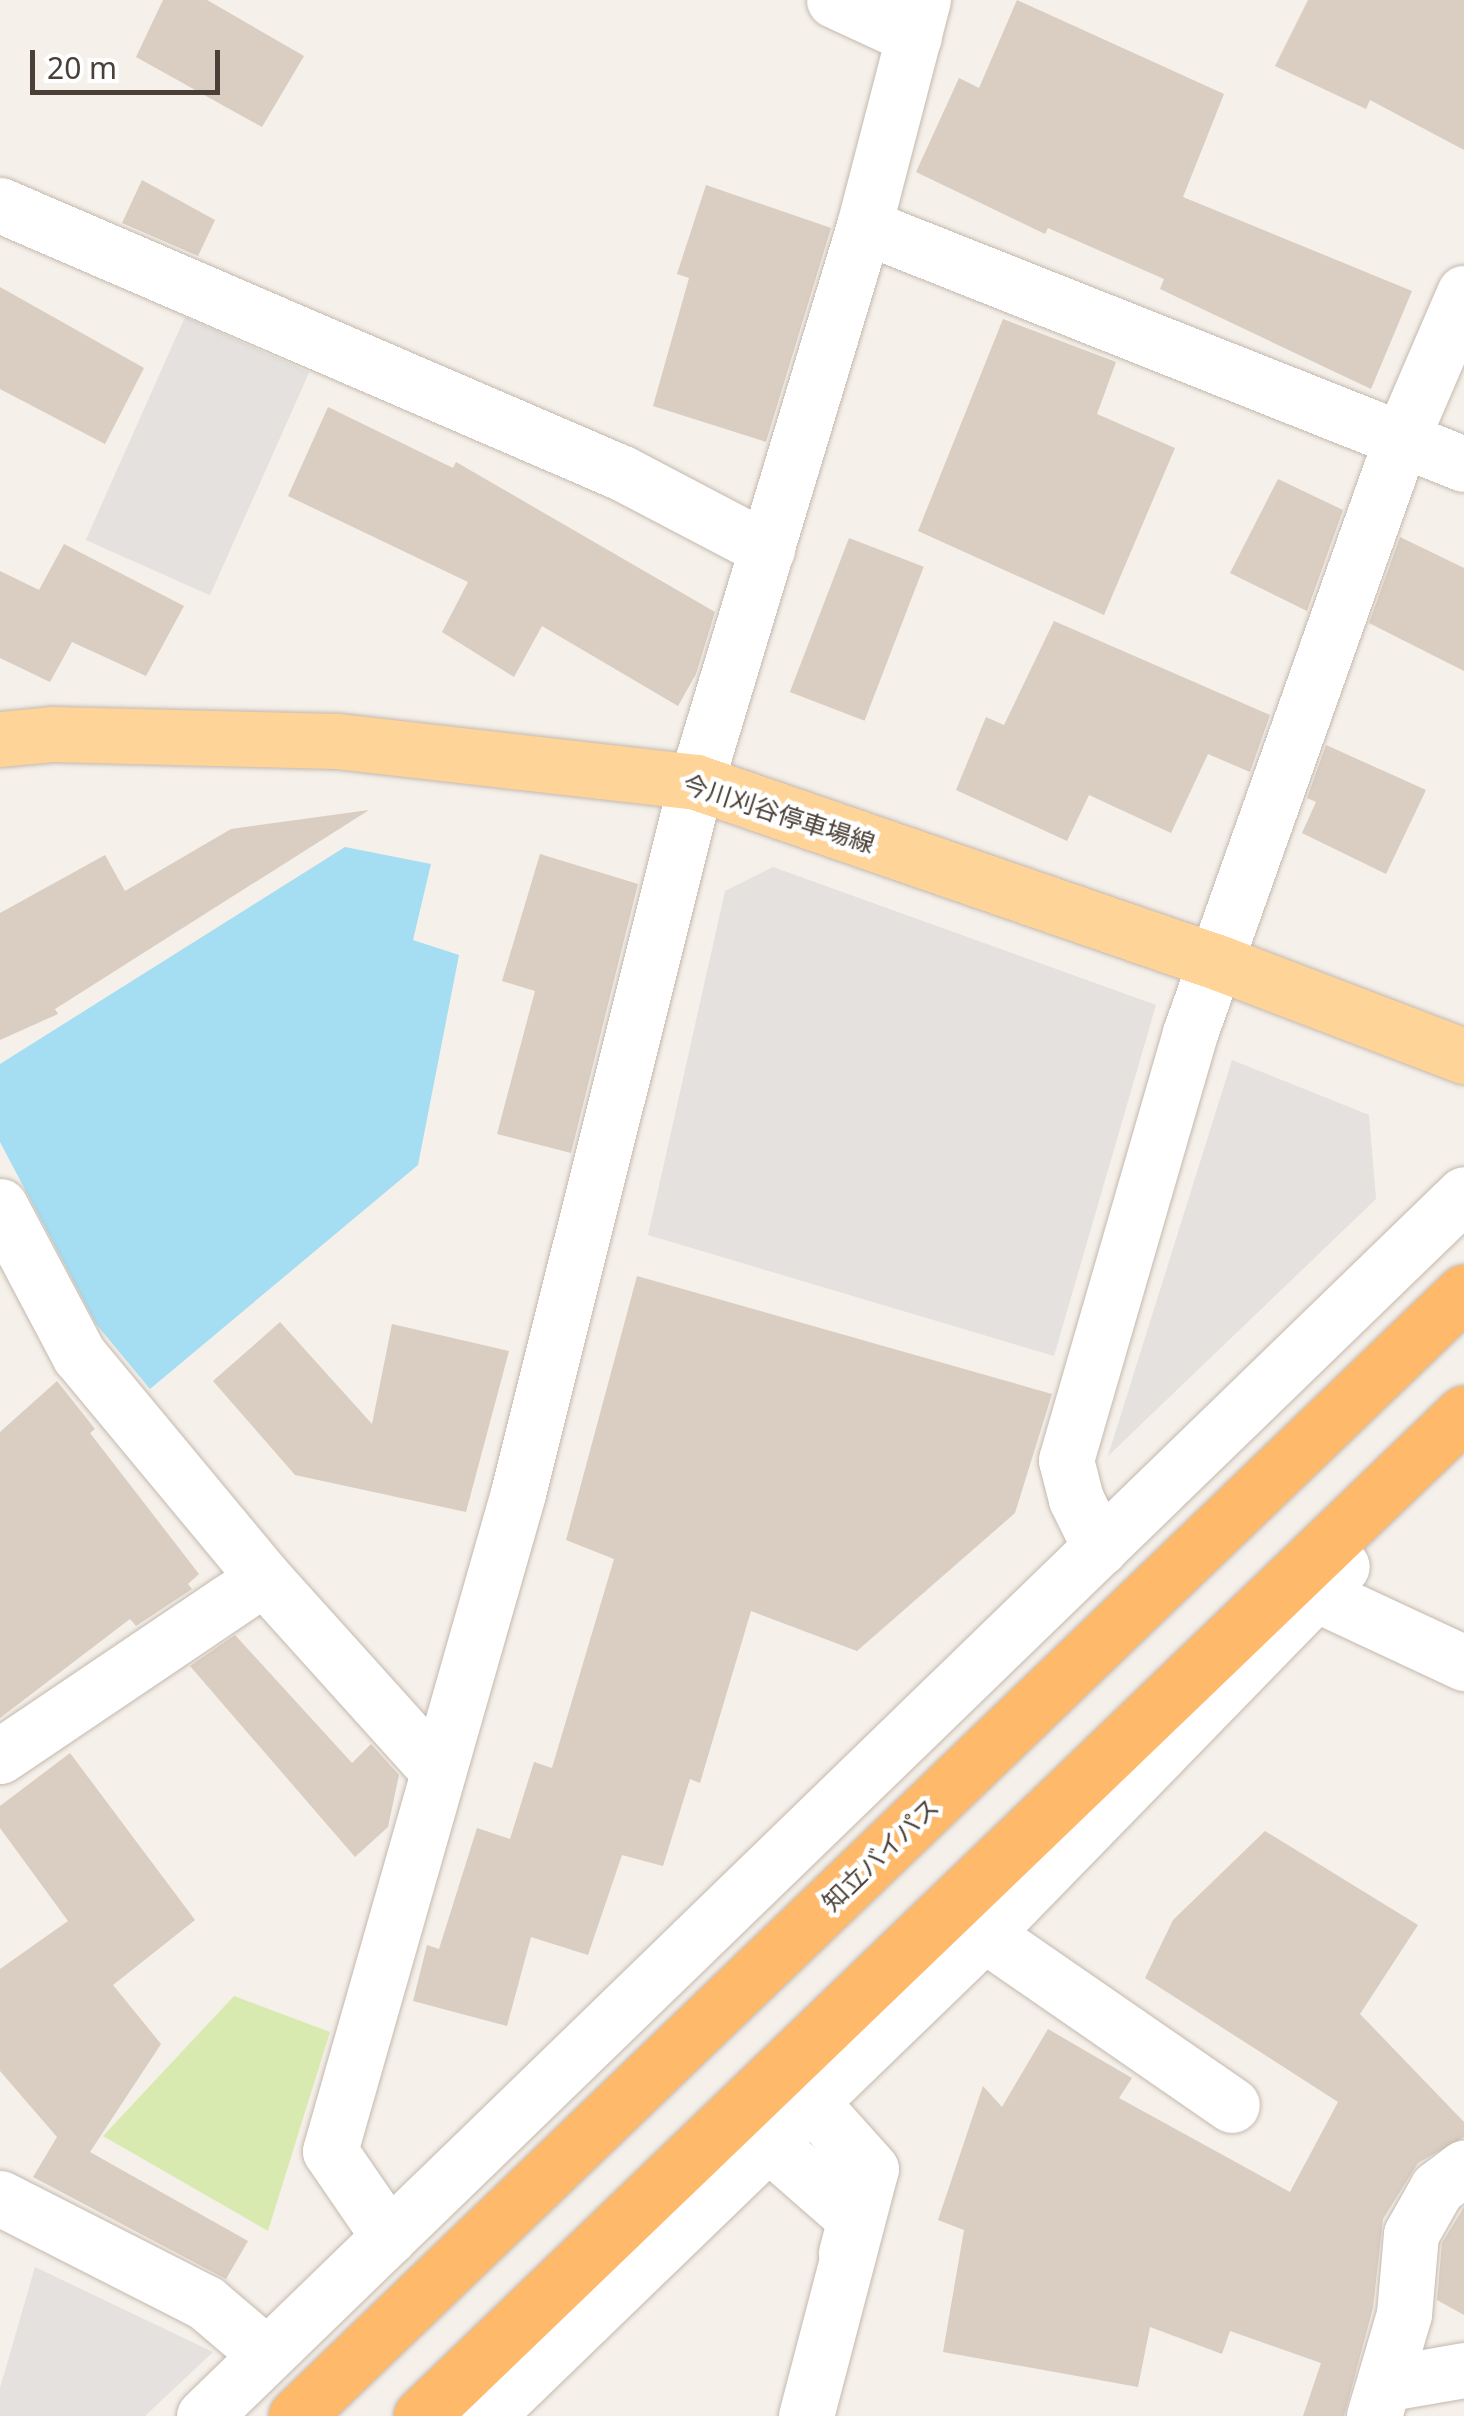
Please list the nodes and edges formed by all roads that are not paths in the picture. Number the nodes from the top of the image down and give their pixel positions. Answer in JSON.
{"nodes":[{"id":1,"x":834,"y":0,"type":"edge"},
{"id":2,"x":919,"y":19,"type":"edge"},
{"id":3,"x":0,"y":204,"type":"edge"},
{"id":4,"x":864,"y":226,"type":"junction"},
{"id":5,"x":1464,"y":292,"type":"edge"},
{"id":6,"x":1402,"y":437,"type":"junction"},
{"id":7,"x":1464,"y":464,"type":"edge"},
{"id":8,"x":766,"y":549,"type":"junction"},
{"id":9,"x":0,"y":739,"type":"edge"},
{"id":10,"x":696,"y":782,"type":"junction"},
{"id":11,"x":1220,"y":962,"type":"junction"},
{"id":12,"x":1464,"y":1056,"type":"edge"},
{"id":13,"x":1464,"y":1194,"type":"edge"},
{"id":14,"x":0,"y":1206,"type":"edge"},
{"id":15,"x":1464,"y":1292,"type":"edge"},
{"id":16,"x":1464,"y":1413,"type":"edge"},
{"id":17,"x":1464,"y":1450,"type":"edge"},
{"id":18,"x":1100,"y":1548,"type":"junction"},
{"id":19,"x":264,"y":1578,"type":"junction"},
{"id":20,"x":1314,"y":1593,"type":"junction"},
{"id":21,"x":1464,"y":1663,"type":"edge"},
{"id":22,"x":0,"y":1756,"type":"edge"},
{"id":23,"x":438,"y":1771,"type":"junction"},
{"id":24,"x":984,"y":1934,"type":"junction"},
{"id":25,"x":810,"y":2100,"type":"junction"},
{"id":26,"x":1232,"y":2105,"type":"dead end"},
{"id":27,"x":767,"y":2142,"type":"junction"},
{"id":28,"x":1464,"y":2168,"type":"edge"},
{"id":29,"x":0,"y":2198,"type":"edge"},
{"id":30,"x":389,"y":2237,"type":"junction"},
{"id":31,"x":266,"y":2354,"type":"junction"},
{"id":32,"x":1464,"y":2370,"type":"edge"},
{"id":33,"x":1379,"y":2400,"type":"edge"},
{"id":34,"x":204,"y":2416,"type":"edge"},
{"id":35,"x":296,"y":2416,"type":"edge"},
{"id":36,"x":422,"y":2416,"type":"edge"},
{"id":37,"x":486,"y":2416,"type":"edge"},
{"id":38,"x":805,"y":2416,"type":"edge"}],
"edges":[{"from":1,"to":2,"type":"street"},
{"from":2,"to":4,"type":"street"},
{"from":3,"to":8,"type":"street"},
{"from":4,"to":6,"type":"street"},
{"from":4,"to":8,"type":"street"},
{"from":5,"to":6,"type":"street"},
{"from":6,"to":7,"type":"street"},
{"from":6,"to":11,"type":"street"},
{"from":8,"to":10,"type":"street"},
{"from":9,"to":10,"type":"main road","name":"今川刈谷停車場線"},
{"from":10,"to":11,"type":"main road","name":"今川刈谷停車場線"},
{"from":10,"to":23,"type":"street"},
{"from":11,"to":12,"type":"main road","name":"今川刈谷停車場線"},
{"from":11,"to":18,"type":"street"},
{"from":13,"to":18,"type":"street"},
{"from":14,"to":19,"type":"street"},
{"from":15,"to":35,"type":"highway","name":"知立バイパス"},
{"from":16,"to":36,"type":"highway"},
{"from":17,"to":20,"type":"street"},
{"from":18,"to":30,"type":"street"},
{"from":19,"to":22,"type":"street"},
{"from":19,"to":23,"type":"street"},
{"from":20,"to":21,"type":"street"},
{"from":20,"to":24,"type":"street"},
{"from":23,"to":30,"type":"street"},
{"from":24,"to":25,"type":"street"},
{"from":24,"to":26,"type":"street"},
{"from":25,"to":27,"type":"street"},
{"from":25,"to":38,"type":"street"},
{"from":27,"to":37,"type":"street"},
{"from":27,"to":38,"type":"street"},
{"from":28,"to":33,"type":"street"},
{"from":29,"to":31,"type":"street"},
{"from":30,"to":31,"type":"street"},
{"from":31,"to":34,"type":"street"},
{"from":32,"to":33,"type":"street"}]}
